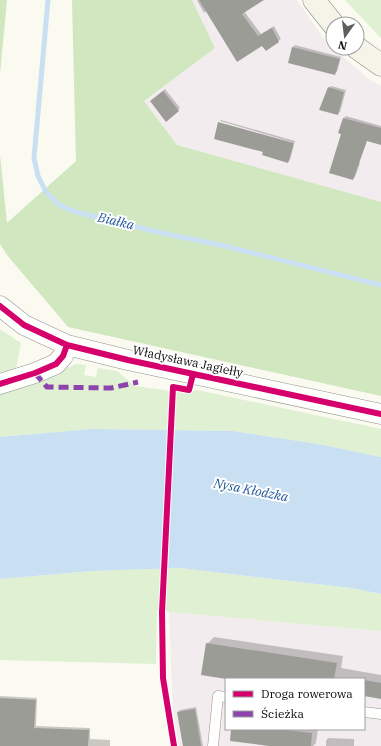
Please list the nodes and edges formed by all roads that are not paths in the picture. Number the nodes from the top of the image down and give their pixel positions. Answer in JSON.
{"nodes":[{"id":1,"x":314,"y":0,"type":"edge"},
{"id":2,"x":327,"y":16,"type":"edge"},
{"id":3,"x":365,"y":54,"type":"edge"},
{"id":4,"x":381,"y":65,"type":"edge"},
{"id":5,"x":0,"y":306,"type":"edge"},
{"id":6,"x":68,"y":345,"type":"junction"},
{"id":7,"x":0,"y":384,"type":"edge"},
{"id":8,"x":381,"y":414,"type":"edge"},
{"id":9,"x":225,"y":697,"type":"edge"},
{"id":10,"x":365,"y":712,"type":"edge"},
{"id":11,"x":381,"y":714,"type":"edge"},
{"id":12,"x":214,"y":746,"type":"edge"}],
"edges":[{"from":1,"to":2,"type":"street"},
{"from":3,"to":4,"type":"street"},
{"from":5,"to":6,"type":"street","name":"Władysława Jagiełły"},
{"from":6,"to":7,"type":"street"},
{"from":6,"to":8,"type":"street","name":"Władysława Jagiełły"},
{"from":9,"to":12,"type":"lane"},
{"from":10,"to":11,"type":"lane"}]}
